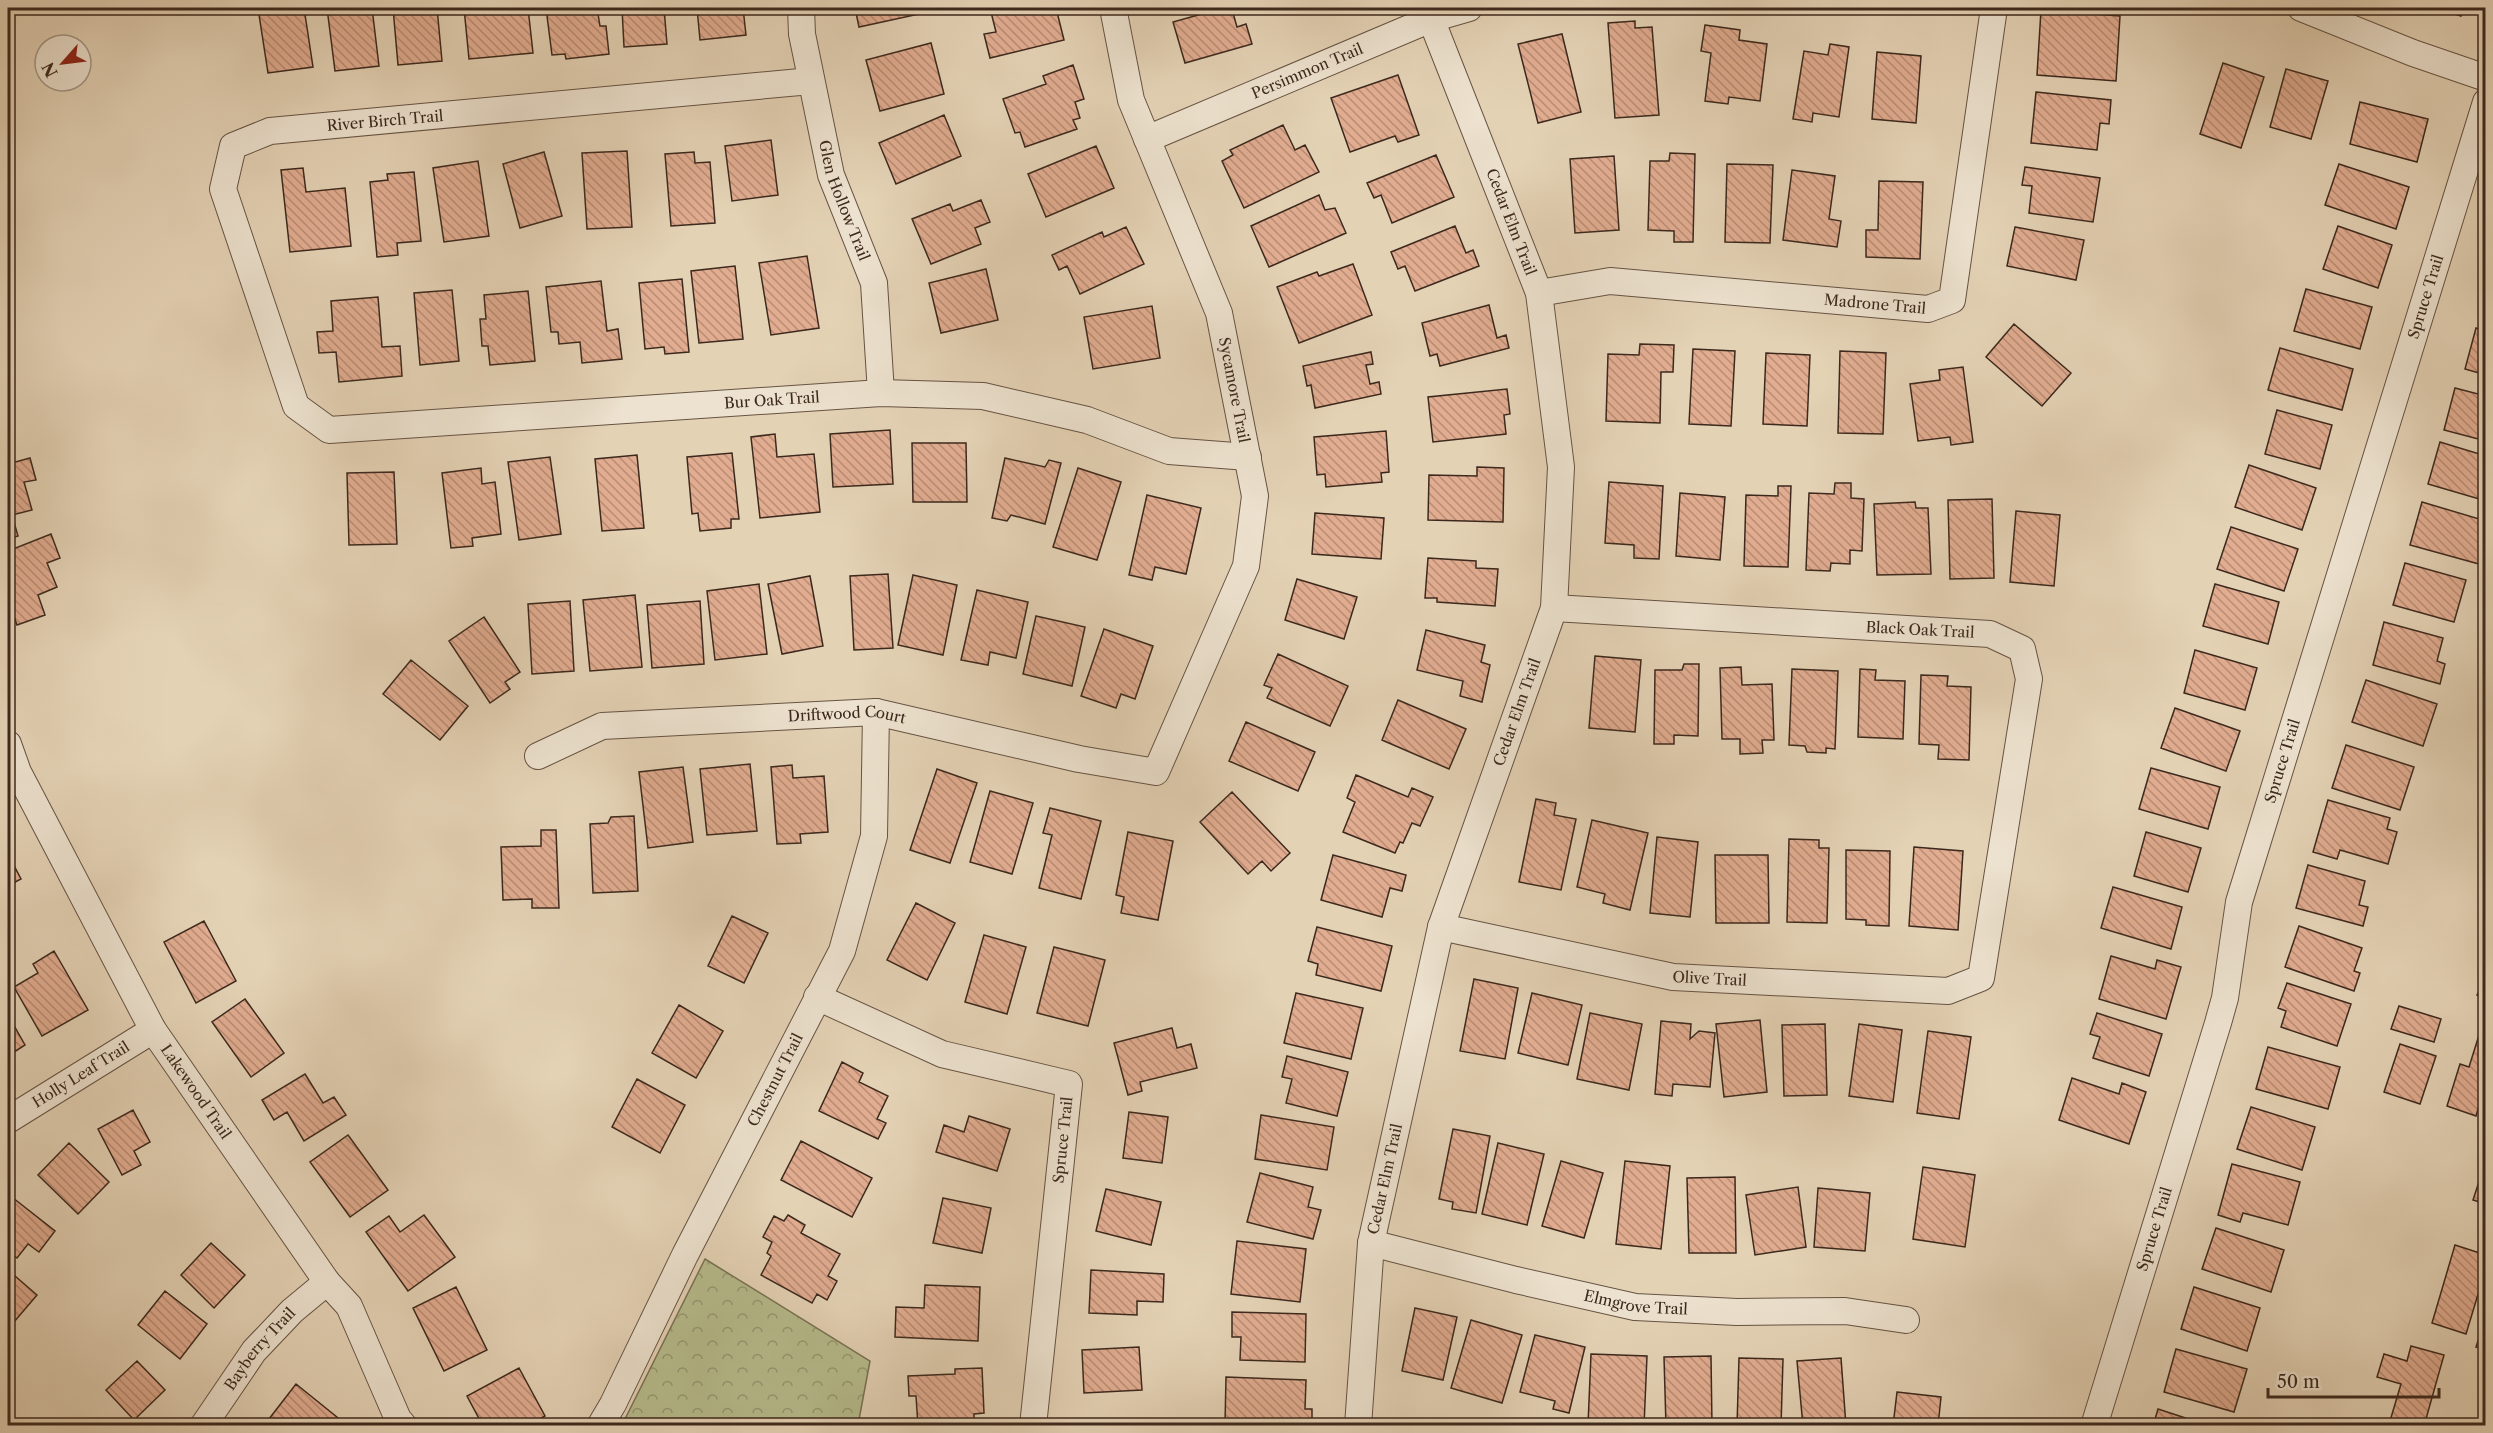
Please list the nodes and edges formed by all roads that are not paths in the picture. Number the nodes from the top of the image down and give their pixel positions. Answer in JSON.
{"nodes":[{"id":1,"x":801,"y":8,"type":"edge"},
{"id":2,"x":1113,"y":8,"type":"edge"},
{"id":3,"x":1469,"y":8,"type":"edge"},
{"id":4,"x":1988,"y":8,"type":"edge"},
{"id":5,"x":2301,"y":8,"type":"edge"},
{"id":6,"x":1430,"y":13,"type":"edge"},
{"id":7,"x":2486,"y":78,"type":"edge"},
{"id":8,"x":811,"y":81,"type":"junction"},
{"id":9,"x":2486,"y":102,"type":"edge"},
{"id":10,"x":1147,"y":139,"type":"junction"},
{"id":11,"x":1539,"y":293,"type":"junction"},
{"id":12,"x":880,"y":393,"type":"junction"},
{"id":13,"x":296,"y":406,"type":"joint"},
{"id":14,"x":1248,"y":457,"type":"junction"},
{"id":15,"x":1554,"y":608,"type":"junction"},
{"id":16,"x":876,"y":712,"type":"junction"},
{"id":17,"x":8,"y":744,"type":"edge"},
{"id":18,"x":538,"y":756,"type":"dead end"},
{"id":19,"x":1156,"y":772,"type":"joint"},
{"id":20,"x":13,"y":774,"type":"edge"},
{"id":21,"x":1441,"y":927,"type":"junction"},
{"id":22,"x":1981,"y":978,"type":"joint"},
{"id":23,"x":818,"y":997,"type":"junction"},
{"id":24,"x":153,"y":1030,"type":"junction"},
{"id":25,"x":8,"y":1120,"type":"edge"},
{"id":26,"x":1371,"y":1243,"type":"junction"},
{"id":27,"x":327,"y":1282,"type":"junction"},
{"id":28,"x":1906,"y":1320,"type":"dead end"},
{"id":29,"x":203,"y":1425,"type":"edge"},
{"id":30,"x":404,"y":1425,"type":"edge"},
{"id":31,"x":600,"y":1425,"type":"edge"},
{"id":32,"x":1033,"y":1425,"type":"edge"},
{"id":33,"x":1358,"y":1425,"type":"edge"},
{"id":34,"x":2094,"y":1425,"type":"edge"}],
"edges":[{"from":1,"to":8,"type":"street","name":"Glen Hollow Trail"},
{"from":2,"to":10,"type":"street","name":"Sycamore Trail"},
{"from":3,"to":6,"type":"street","name":"Persimmon Trail"},
{"from":4,"to":11,"type":"street","name":"Madrone Trail"},
{"from":5,"to":7,"type":"street"},
{"from":6,"to":10,"type":"street","name":"Persimmon Trail"},
{"from":6,"to":11,"type":"street","name":"Cedar Elm Trail"},
{"from":8,"to":12,"type":"street","name":"Glen Hollow Trail"},
{"from":8,"to":13,"type":"street","name":"River Birch Trail"},
{"from":9,"to":34,"type":"street","name":"Spruce Trail"},
{"from":10,"to":14,"type":"street","name":"Sycamore Trail"},
{"from":11,"to":15,"type":"street","name":"Cedar Elm Trail"},
{"from":12,"to":13,"type":"street","name":"Bur Oak Trail"},
{"from":12,"to":14,"type":"street","name":"Bur Oak Trail"},
{"from":14,"to":19,"type":"street","name":"Sycamore Trail"},
{"from":15,"to":21,"type":"street","name":"Cedar Elm Trail"},
{"from":15,"to":22,"type":"street","name":"Black Oak Trail"},
{"from":16,"to":18,"type":"street","name":"Driftwood Court"},
{"from":16,"to":19,"type":"street","name":"Driftwood Court"},
{"from":16,"to":23,"type":"street","name":"Chestnut Trail"},
{"from":17,"to":20,"type":"street","name":"Lakewood Trail"},
{"from":20,"to":24,"type":"street","name":"Lakewood Trail"},
{"from":21,"to":22,"type":"street","name":"Olive Trail"},
{"from":21,"to":26,"type":"street","name":"Cedar Elm Trail"},
{"from":23,"to":31,"type":"street","name":"Chestnut Trail"},
{"from":23,"to":32,"type":"street","name":"Spruce Trail"},
{"from":24,"to":25,"type":"street","name":"Holly Leaf Trail"},
{"from":24,"to":27,"type":"street","name":"Lakewood Trail"},
{"from":26,"to":28,"type":"street","name":"Elmgrove Trail"},
{"from":26,"to":33,"type":"street","name":"Cedar Elm Trail"},
{"from":27,"to":29,"type":"street","name":"Bayberry Trail"},
{"from":27,"to":30,"type":"street","name":"Lakewood Trail"}]}
